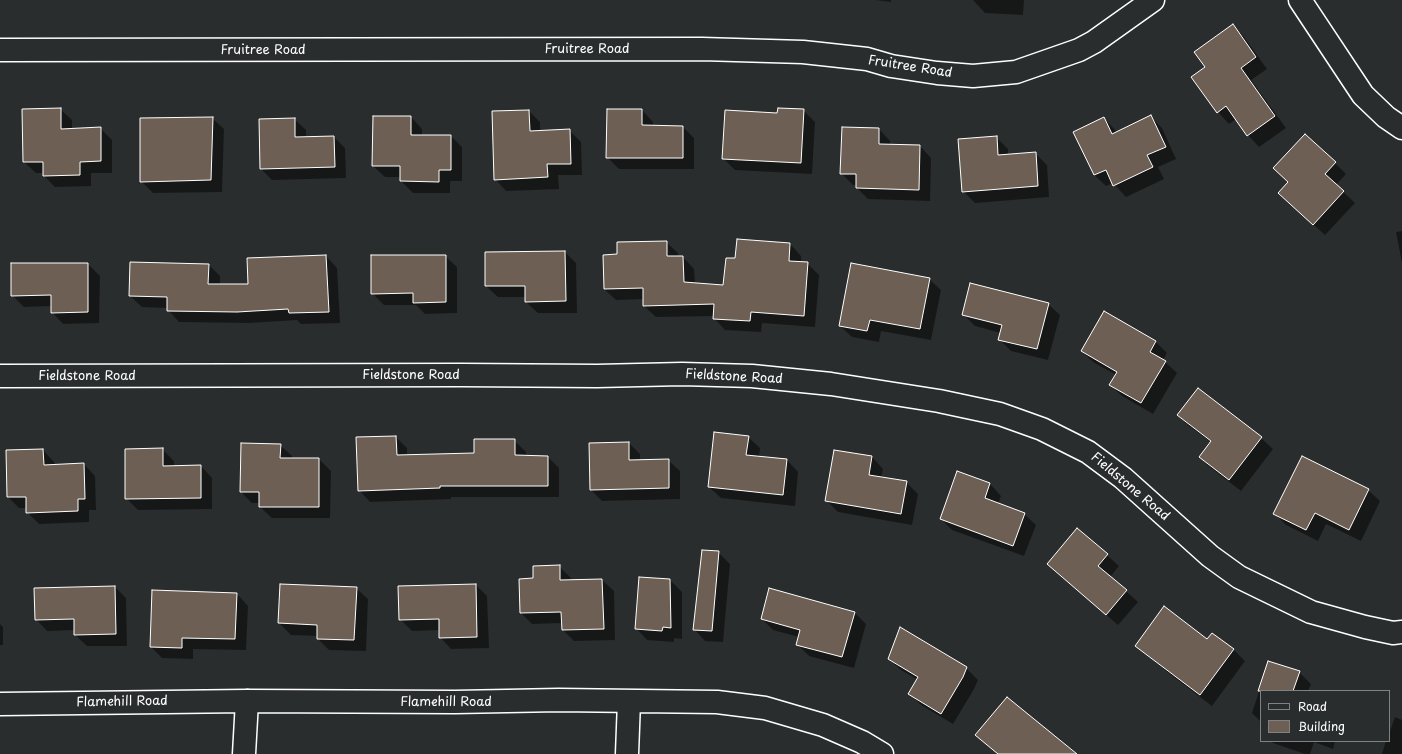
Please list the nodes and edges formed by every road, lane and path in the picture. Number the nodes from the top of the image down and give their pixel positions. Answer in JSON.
{"nodes":[{"id":1,"x":1153,"y":0,"type":"edge"},
{"id":2,"x":1300,"y":0,"type":"edge"},
{"id":3,"x":0,"y":50,"type":"edge"},
{"id":4,"x":1402,"y":128,"type":"edge"},
{"id":5,"x":0,"y":376,"type":"edge"},
{"id":6,"x":1402,"y":632,"type":"edge"},
{"id":7,"x":247,"y":701,"type":"junction"},
{"id":8,"x":629,"y":701,"type":"junction"},
{"id":9,"x":0,"y":704,"type":"edge"},
{"id":10,"x":244,"y":754,"type":"edge"},
{"id":11,"x":627,"y":754,"type":"edge"},
{"id":12,"x":882,"y":754,"type":"edge"}],
"edges":[{"from":1,"to":3,"type":"street","name":"Fruitree Road"},
{"from":2,"to":4,"type":"street"},
{"from":5,"to":6,"type":"street","name":"Fieldstone Road"},
{"from":7,"to":8,"type":"street","name":"Flamehill Road"},
{"from":7,"to":9,"type":"street","name":"Flamehill Road"},
{"from":7,"to":10,"type":"street"},
{"from":8,"to":11,"type":"street"},
{"from":8,"to":12,"type":"street","name":"Flamehill Road"}]}
